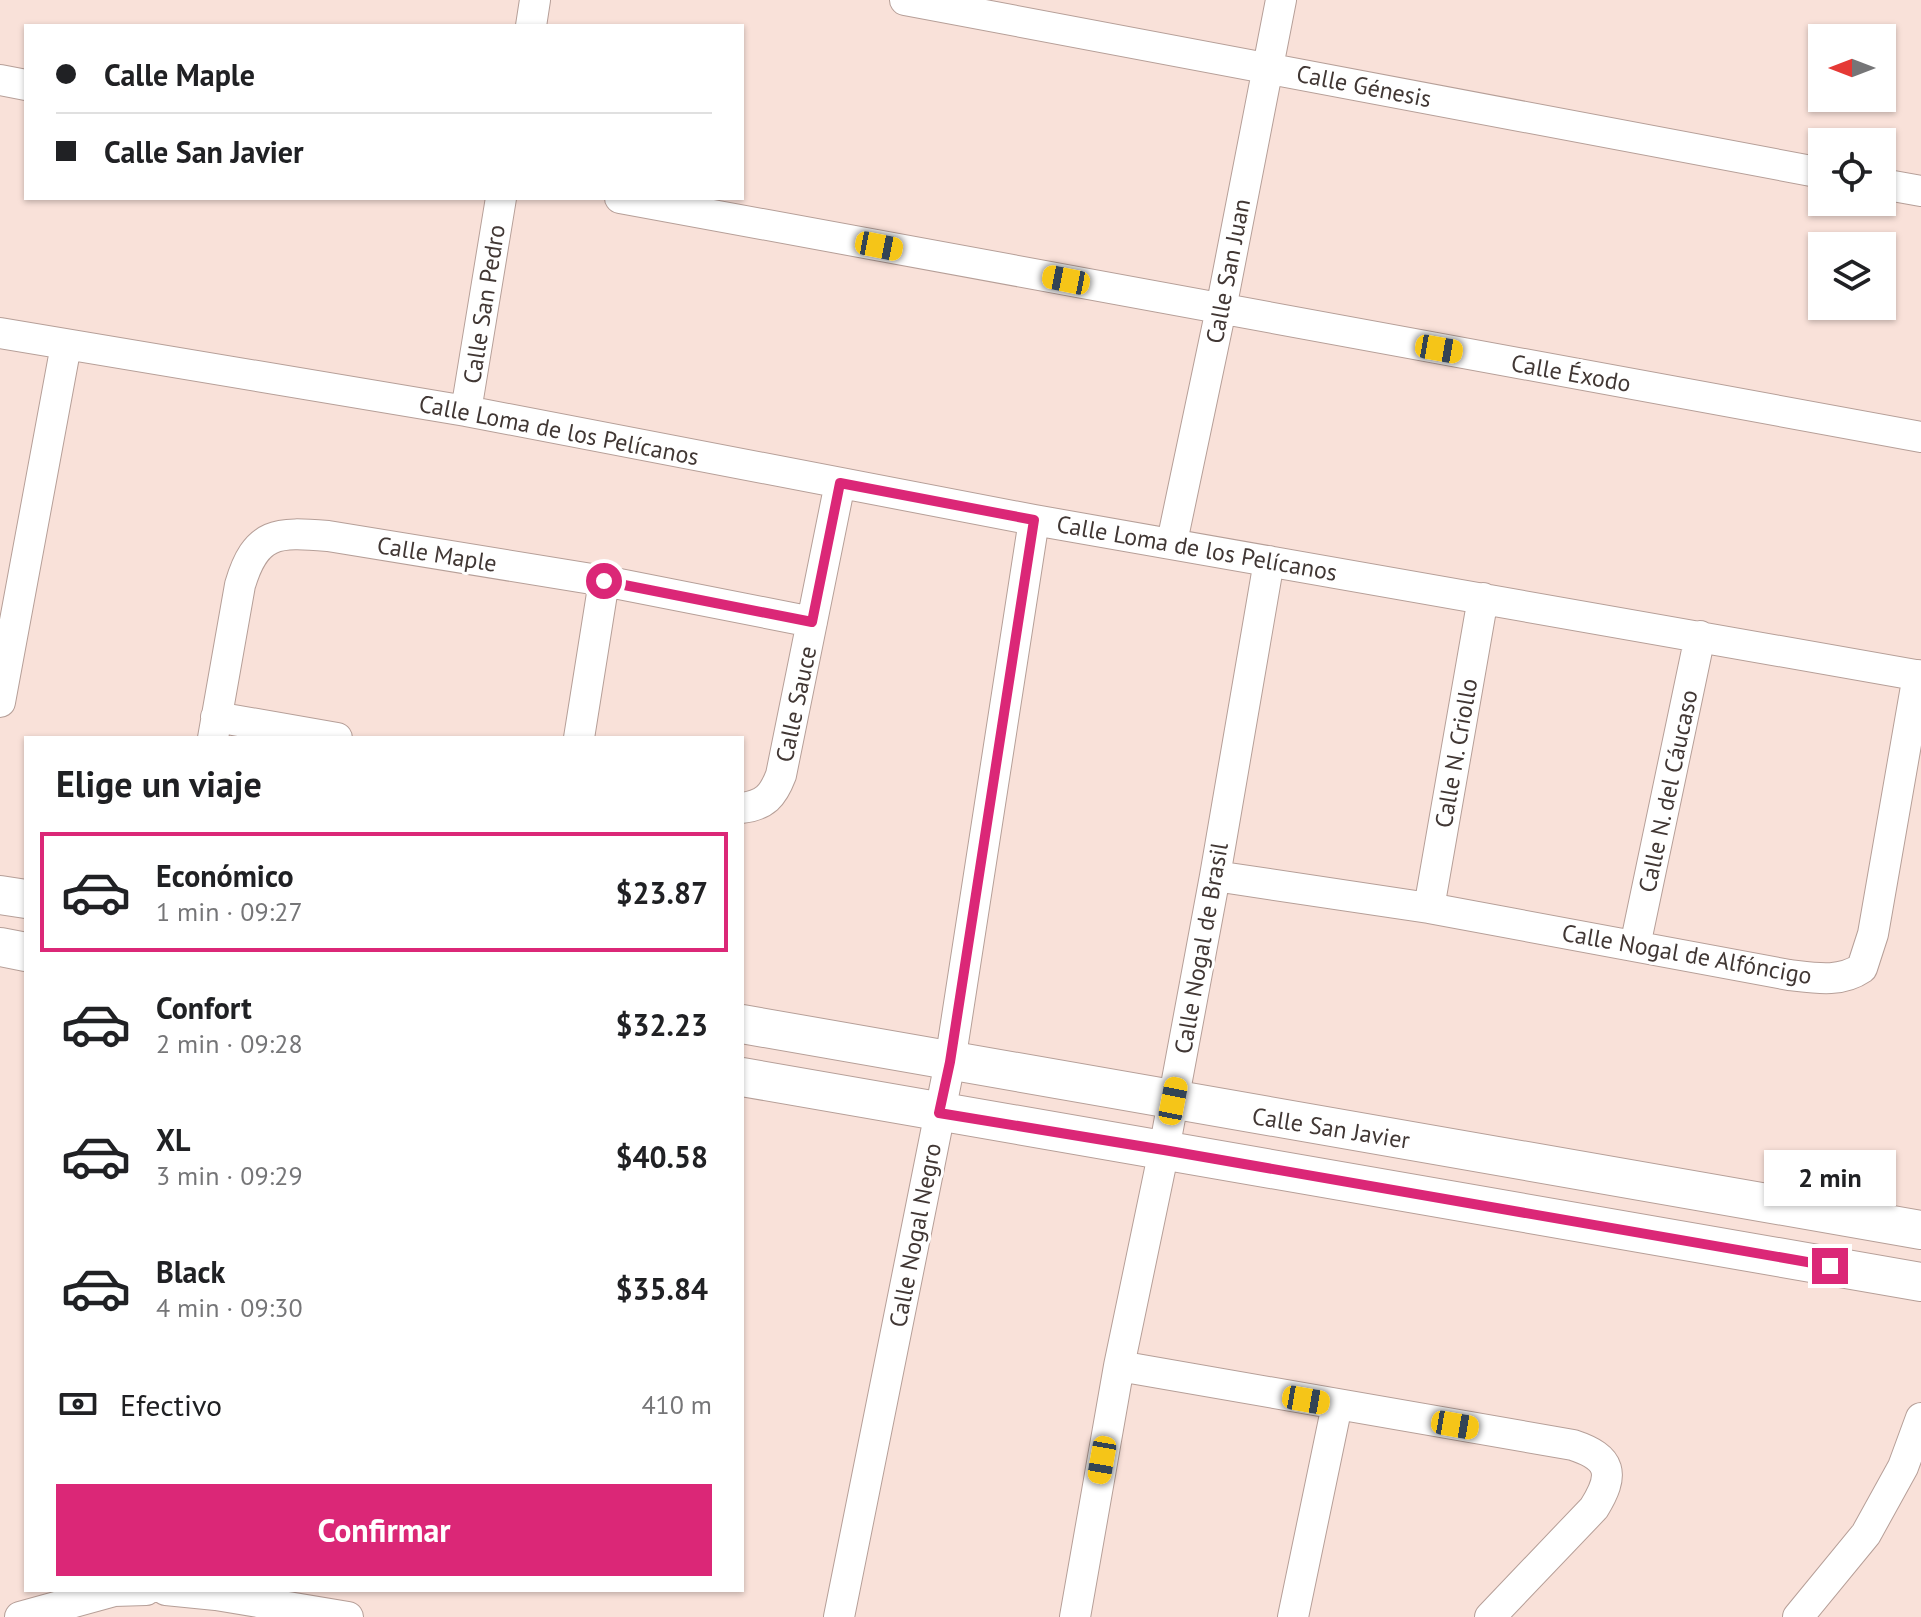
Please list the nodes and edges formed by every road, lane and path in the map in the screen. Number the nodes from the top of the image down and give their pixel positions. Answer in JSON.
{"nodes":[{"id":1,"x":535,"y":0,"type":"edge"},
{"id":2,"x":905,"y":0,"type":"edge"},
{"id":3,"x":1281,"y":0,"type":"edge"},
{"id":4,"x":531,"y":24,"type":"edge"},
{"id":5,"x":1267,"y":68,"type":"junction"},
{"id":6,"x":0,"y":80,"type":"edge"},
{"id":7,"x":24,"y":85,"type":"edge"},
{"id":8,"x":1808,"y":170,"type":"edge"},
{"id":9,"x":1896,"y":187,"type":"edge"},
{"id":10,"x":1921,"y":191,"type":"edge"},
{"id":11,"x":501,"y":200,"type":"edge"},
{"id":12,"x":631,"y":200,"type":"edge"},
{"id":13,"x":1221,"y":309,"type":"junction"},
{"id":14,"x":0,"y":333,"type":"edge"},
{"id":15,"x":66,"y":345,"type":"junction"},
{"id":16,"x":466,"y":411,"type":"junction"},
{"id":17,"x":1921,"y":437,"type":"edge"},
{"id":18,"x":840,"y":483,"type":"junction"},
{"id":19,"x":1034,"y":520,"type":"junction"},
{"id":20,"x":1172,"y":542,"type":"junction"},
{"id":21,"x":1269,"y":561,"type":"junction"},
{"id":22,"x":604,"y":581,"type":"junction"},
{"id":23,"x":1483,"y":598,"type":"junction"},
{"id":24,"x":812,"y":622,"type":"junction"},
{"id":25,"x":1700,"y":636,"type":"junction"},
{"id":26,"x":1919,"y":676,"type":"edge"},
{"id":27,"x":0,"y":702,"type":"edge"},
{"id":28,"x":214,"y":727,"type":"edge"},
{"id":29,"x":315,"y":736,"type":"edge"},
{"id":30,"x":579,"y":736,"type":"edge"},
{"id":31,"x":744,"y":808,"type":"edge"},
{"id":32,"x":1215,"y":876,"type":"junction"},
{"id":33,"x":0,"y":895,"type":"edge"},
{"id":34,"x":24,"y":899,"type":"edge"},
{"id":35,"x":1429,"y":908,"type":"junction"},
{"id":36,"x":1635,"y":946,"type":"junction"},
{"id":37,"x":0,"y":947,"type":"edge"},
{"id":38,"x":24,"y":952,"type":"edge"},
{"id":39,"x":744,"y":1024,"type":"edge"},
{"id":40,"x":950,"y":1062,"type":"junction"},
{"id":41,"x":744,"y":1077,"type":"edge"},
{"id":42,"x":1173,"y":1101,"type":"junction"},
{"id":43,"x":939,"y":1113,"type":"junction"},
{"id":44,"x":1164,"y":1150,"type":"junction"},
{"id":45,"x":1921,"y":1230,"type":"edge"},
{"id":46,"x":1921,"y":1282,"type":"edge"},
{"id":47,"x":1119,"y":1366,"type":"junction"},
{"id":48,"x":1337,"y":1405,"type":"junction"},
{"id":49,"x":1921,"y":1418,"type":"edge"},
{"id":50,"x":105,"y":1592,"type":"edge"},
{"id":51,"x":186,"y":1592,"type":"edge"},
{"id":52,"x":53,"y":1598,"type":"edge"},
{"id":53,"x":20,"y":1617,"type":"edge"},
{"id":54,"x":348,"y":1617,"type":"edge"},
{"id":55,"x":839,"y":1617,"type":"edge"},
{"id":56,"x":1075,"y":1617,"type":"edge"},
{"id":57,"x":1293,"y":1617,"type":"edge"},
{"id":58,"x":1490,"y":1617,"type":"edge"},
{"id":59,"x":1798,"y":1617,"type":"edge"}],
"edges":[{"from":1,"to":4,"type":"street"},
{"from":2,"to":5,"type":"street","name":"Calle Génesis"},
{"from":3,"to":5,"type":"street","name":"Calle San Juan"},
{"from":5,"to":8,"type":"street","name":"Calle Génesis"},
{"from":5,"to":13,"type":"street","name":"Calle San Juan"},
{"from":6,"to":7,"type":"street"},
{"from":9,"to":10,"type":"street"},
{"from":11,"to":16,"type":"street","name":"Calle San Pedro"},
{"from":12,"to":13,"type":"street","name":"Calle Éxodo"},
{"from":13,"to":17,"type":"street","name":"Calle Éxodo"},
{"from":13,"to":20,"type":"street","name":"Calle San Juan"},
{"from":14,"to":15,"type":"street","name":"Calle Loma de los Pelícanos"},
{"from":15,"to":16,"type":"street","name":"Calle Loma de los Pelícanos"},
{"from":15,"to":27,"type":"street"},
{"from":16,"to":18,"type":"street","name":"Calle Loma de los Pelícanos"},
{"from":18,"to":19,"type":"street","name":"Calle Loma de los Pelícanos"},
{"from":18,"to":24,"type":"street","name":"Calle Sauce"},
{"from":19,"to":20,"type":"street","name":"Calle Loma de los Pelícanos"},
{"from":19,"to":40,"type":"street","name":"Calle Nogal Negro"},
{"from":20,"to":21,"type":"street","name":"Calle Loma de los Pelícanos"},
{"from":21,"to":23,"type":"street","name":"Calle Loma de los Pelícanos"},
{"from":21,"to":32,"type":"street","name":"Calle Nogal de Brasil"},
{"from":22,"to":24,"type":"street","name":"Calle Maple"},
{"from":22,"to":28,"type":"street","name":"Calle Maple"},
{"from":22,"to":30,"type":"street"},
{"from":23,"to":25,"type":"street","name":"Calle Loma de los Pelícanos"},
{"from":23,"to":35,"type":"street","name":"Calle N. Criollo"},
{"from":24,"to":31,"type":"street","name":"Calle Sauce"},
{"from":25,"to":26,"type":"street","name":"Calle Loma de los Pelícanos"},
{"from":25,"to":36,"type":"street","name":"Calle N. del Cáucaso"},
{"from":26,"to":36,"type":"street","name":"Calle Nogal de Alfóncigo"},
{"from":28,"to":29,"type":"street"},
{"from":32,"to":35,"type":"street","name":"Calle Nogal de Alfóncigo"},
{"from":32,"to":42,"type":"street","name":"Calle Nogal de Brasil"},
{"from":33,"to":34,"type":"street"},
{"from":35,"to":36,"type":"street","name":"Calle Nogal de Alfóncigo"},
{"from":37,"to":38,"type":"street"},
{"from":39,"to":40,"type":"street","name":"Calle San Javier"},
{"from":40,"to":42,"type":"street","name":"Calle San Javier"},
{"from":40,"to":43,"type":"street","name":"Calle Nogal Negro"},
{"from":41,"to":43,"type":"street","name":"Calle San Javier"},
{"from":42,"to":44,"type":"street","name":"Calle Nogal de Brasil"},
{"from":42,"to":45,"type":"street","name":"Calle San Javier"},
{"from":43,"to":44,"type":"street","name":"Calle San Javier"},
{"from":43,"to":55,"type":"street","name":"Calle Nogal Negro"},
{"from":44,"to":46,"type":"street","name":"Calle San Javier"},
{"from":44,"to":47,"type":"street","name":"Calle Nogal de Brasil"},
{"from":47,"to":48,"type":"street"},
{"from":47,"to":56,"type":"street","name":"Calle Nogal de Brasil"},
{"from":48,"to":57,"type":"street"},
{"from":48,"to":58,"type":"street"},
{"from":49,"to":59,"type":"street"},
{"from":50,"to":52,"type":"street"},
{"from":51,"to":54,"type":"street"},
{"from":52,"to":53,"type":"street"}]}
